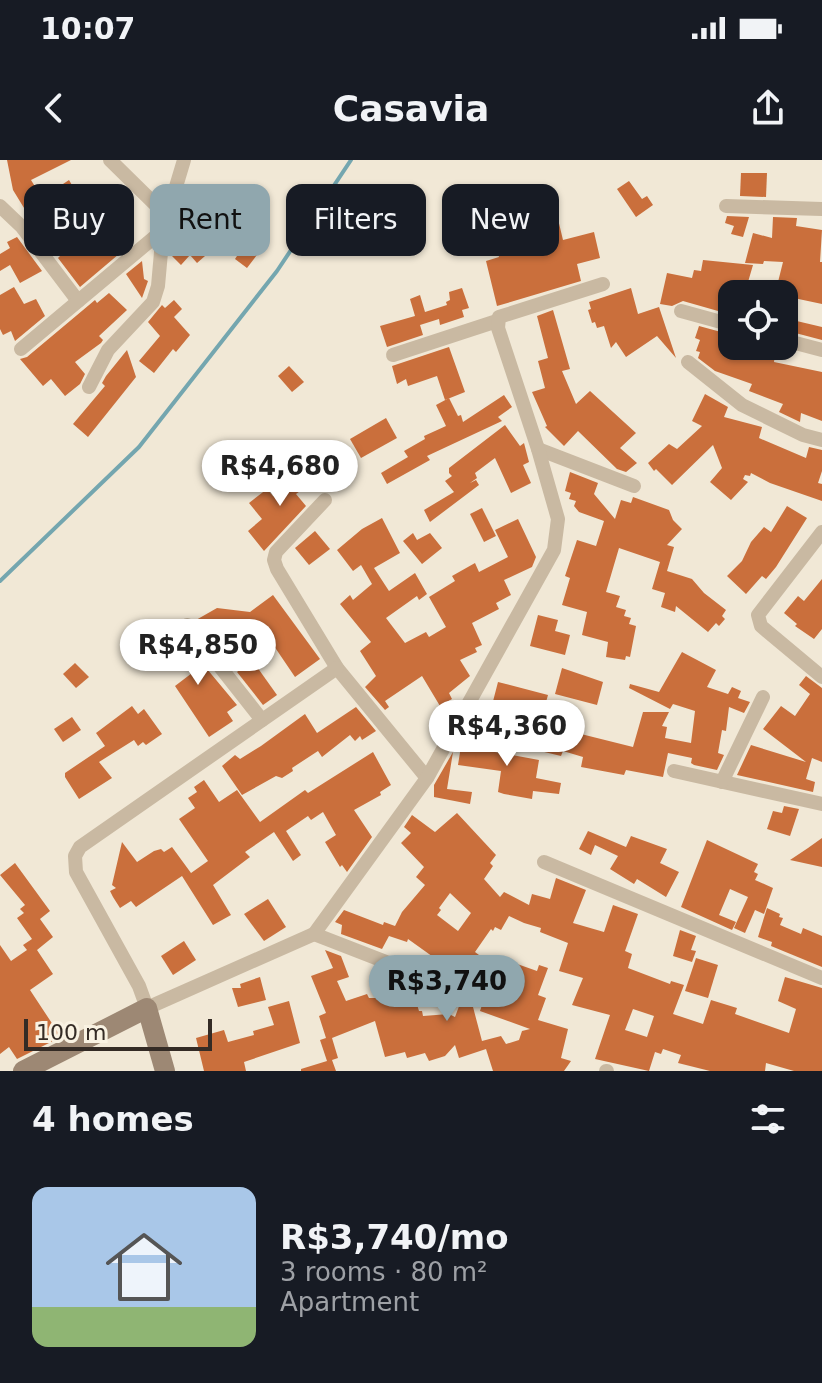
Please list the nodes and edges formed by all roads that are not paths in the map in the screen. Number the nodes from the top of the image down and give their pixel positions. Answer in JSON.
{"nodes":[{"id":1,"x":110,"y":160,"type":"edge"},
{"id":2,"x":184,"y":160,"type":"edge"},
{"id":3,"x":177,"y":184,"type":"edge"},
{"id":4,"x":0,"y":206,"type":"edge"},
{"id":5,"x":150,"y":206,"type":"edge"},
{"id":6,"x":726,"y":206,"type":"dead end"},
{"id":7,"x":822,"y":209,"type":"edge"},
{"id":8,"x":150,"y":236,"type":"edge"},
{"id":9,"x":161,"y":256,"type":"edge"},
{"id":10,"x":603,"y":284,"type":"dead end"},
{"id":11,"x":78,"y":301,"type":"junction"},
{"id":12,"x":681,"y":311,"type":"dead end"},
{"id":13,"x":498,"y":319,"type":"junction"},
{"id":14,"x":718,"y":321,"type":"edge"},
{"id":15,"x":798,"y":344,"type":"edge"},
{"id":16,"x":21,"y":349,"type":"dead end"},
{"id":17,"x":822,"y":350,"type":"edge"},
{"id":18,"x":393,"y":355,"type":"dead end"},
{"id":19,"x":688,"y":362,"type":"dead end"},
{"id":20,"x":89,"y":387,"type":"dead end"},
{"id":21,"x":822,"y":440,"type":"edge"},
{"id":22,"x":538,"y":449,"type":"junction"},
{"id":23,"x":634,"y":486,"type":"dead end"},
{"id":24,"x":325,"y":500,"type":"dead end"},
{"id":25,"x":822,"y":532,"type":"edge"},
{"id":26,"x":187,"y":625,"type":"dead end"},
{"id":27,"x":337,"y":668,"type":"junction"},
{"id":28,"x":822,"y":677,"type":"edge"},
{"id":29,"x":763,"y":697,"type":"dead end"},
{"id":30,"x":262,"y":720,"type":"junction"},
{"id":31,"x":674,"y":771,"type":"dead end"},
{"id":32,"x":427,"y":778,"type":"junction"},
{"id":33,"x":722,"y":782,"type":"junction"},
{"id":34,"x":822,"y":804,"type":"edge"},
{"id":35,"x":544,"y":862,"type":"dead end"},
{"id":36,"x":314,"y":934,"type":"junction"},
{"id":37,"x":417,"y":974,"type":"dead end"},
{"id":38,"x":822,"y":978,"type":"edge"},
{"id":39,"x":147,"y":1008,"type":"junction"},
{"id":40,"x":23,"y":1071,"type":"edge"},
{"id":41,"x":165,"y":1071,"type":"edge"}],
"edges":[{"from":1,"to":5,"type":"street"},
{"from":2,"to":3,"type":"street"},
{"from":4,"to":11,"type":"street"},
{"from":6,"to":7,"type":"street"},
{"from":8,"to":11,"type":"street"},
{"from":9,"to":20,"type":"street"},
{"from":10,"to":13,"type":"street"},
{"from":11,"to":16,"type":"street"},
{"from":12,"to":14,"type":"street"},
{"from":13,"to":18,"type":"street"},
{"from":13,"to":22,"type":"street"},
{"from":15,"to":17,"type":"street"},
{"from":19,"to":21,"type":"street"},
{"from":22,"to":23,"type":"street"},
{"from":22,"to":32,"type":"street"},
{"from":24,"to":27,"type":"street"},
{"from":25,"to":28,"type":"street"},
{"from":26,"to":30,"type":"street"},
{"from":27,"to":30,"type":"street"},
{"from":27,"to":32,"type":"street"},
{"from":29,"to":33,"type":"street"},
{"from":30,"to":39,"type":"street"},
{"from":31,"to":33,"type":"street"},
{"from":32,"to":36,"type":"street"},
{"from":33,"to":34,"type":"street"},
{"from":35,"to":38,"type":"street"},
{"from":36,"to":37,"type":"street"},
{"from":36,"to":39,"type":"street"},
{"from":39,"to":40,"type":"street"},
{"from":39,"to":41,"type":"street"}]}
